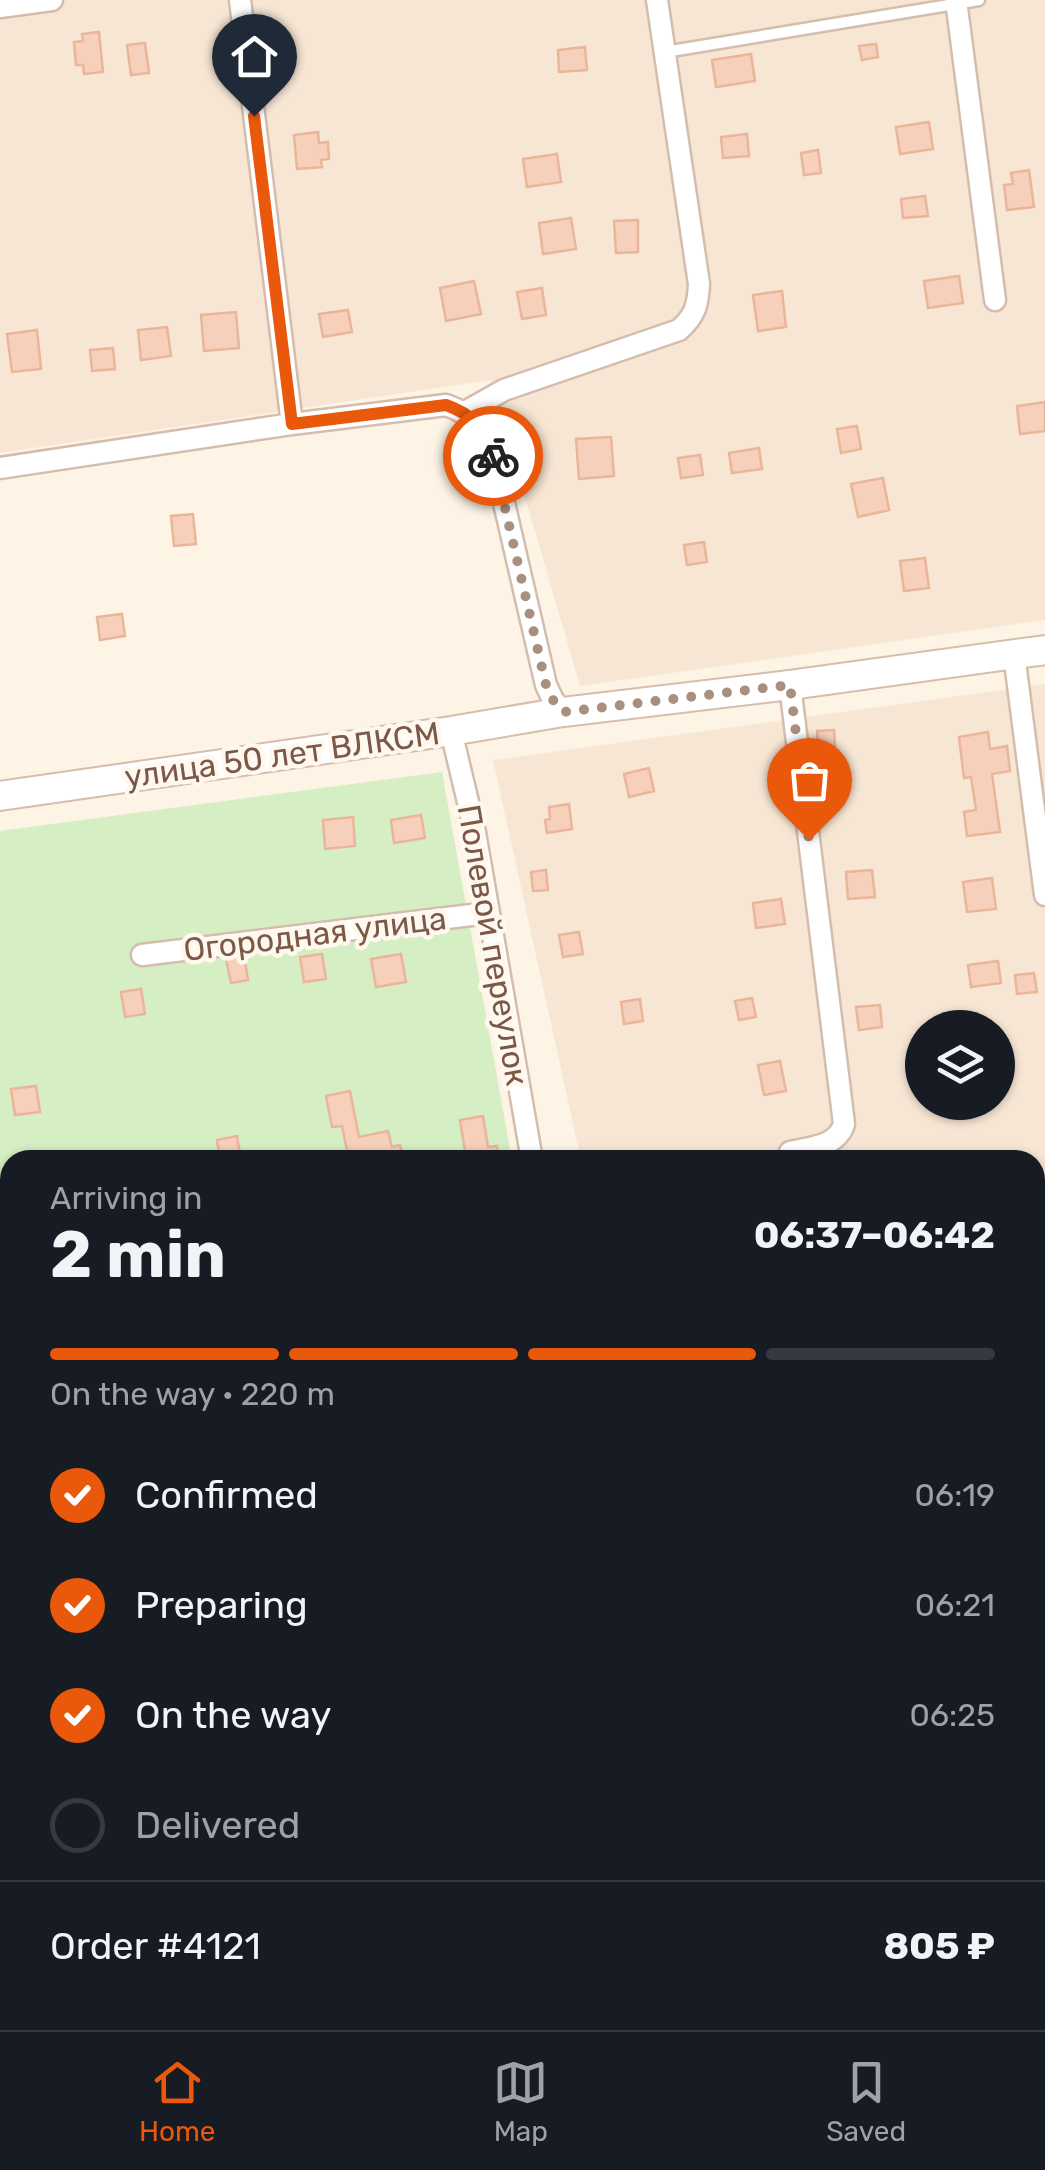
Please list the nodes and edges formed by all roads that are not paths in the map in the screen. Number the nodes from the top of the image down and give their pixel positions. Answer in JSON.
{"nodes":[{"id":1,"x":52,"y":0,"type":"edge"},
{"id":2,"x":240,"y":0,"type":"edge"},
{"id":3,"x":657,"y":0,"type":"edge"},
{"id":4,"x":979,"y":0,"type":"edge"},
{"id":5,"x":956,"y":2,"type":"edge"},
{"id":6,"x":0,"y":7,"type":"edge"},
{"id":7,"x":665,"y":52,"type":"junction"},
{"id":8,"x":995,"y":300,"type":"dead end"},
{"id":9,"x":465,"y":412,"type":"junction"},
{"id":10,"x":292,"y":424,"type":"junction"},
{"id":11,"x":0,"y":468,"type":"edge"},
{"id":12,"x":1045,"y":650,"type":"edge"},
{"id":13,"x":1014,"y":654,"type":"junction"},
{"id":14,"x":790,"y":685,"type":"junction"},
{"id":15,"x":564,"y":712,"type":"junction"},
{"id":16,"x":450,"y":731,"type":"junction"},
{"id":17,"x":0,"y":796,"type":"edge"},
{"id":18,"x":1045,"y":896,"type":"edge"},
{"id":19,"x":488,"y":914,"type":"junction"},
{"id":20,"x":142,"y":956,"type":"dead end"},
{"id":21,"x":530,"y":1150,"type":"edge"},
{"id":22,"x":797,"y":1150,"type":"edge"}],
"edges":[{"from":1,"to":6,"type":"street"},
{"from":2,"to":10,"type":"street"},
{"from":3,"to":7,"type":"street"},
{"from":4,"to":5,"type":"lane"},
{"from":5,"to":7,"type":"lane"},
{"from":5,"to":8,"type":"street"},
{"from":7,"to":9,"type":"street"},
{"from":9,"to":10,"type":"street"},
{"from":9,"to":15,"type":"street"},
{"from":10,"to":11,"type":"street"},
{"from":12,"to":13,"type":"street","name":"улица 50 лет ВЛКСМ"},
{"from":13,"to":14,"type":"street","name":"улица 50 лет ВЛКСМ"},
{"from":13,"to":18,"type":"street"},
{"from":14,"to":15,"type":"street","name":"улица 50 лет ВЛКСМ"},
{"from":14,"to":22,"type":"street"},
{"from":15,"to":16,"type":"street","name":"улица 50 лет ВЛКСМ"},
{"from":16,"to":17,"type":"street","name":"улица 50 лет ВЛКСМ"},
{"from":16,"to":19,"type":"street","name":"Полевой переулок"},
{"from":19,"to":20,"type":"street","name":"Огородная улица"},
{"from":19,"to":21,"type":"street","name":"Полевой переулок"}]}
